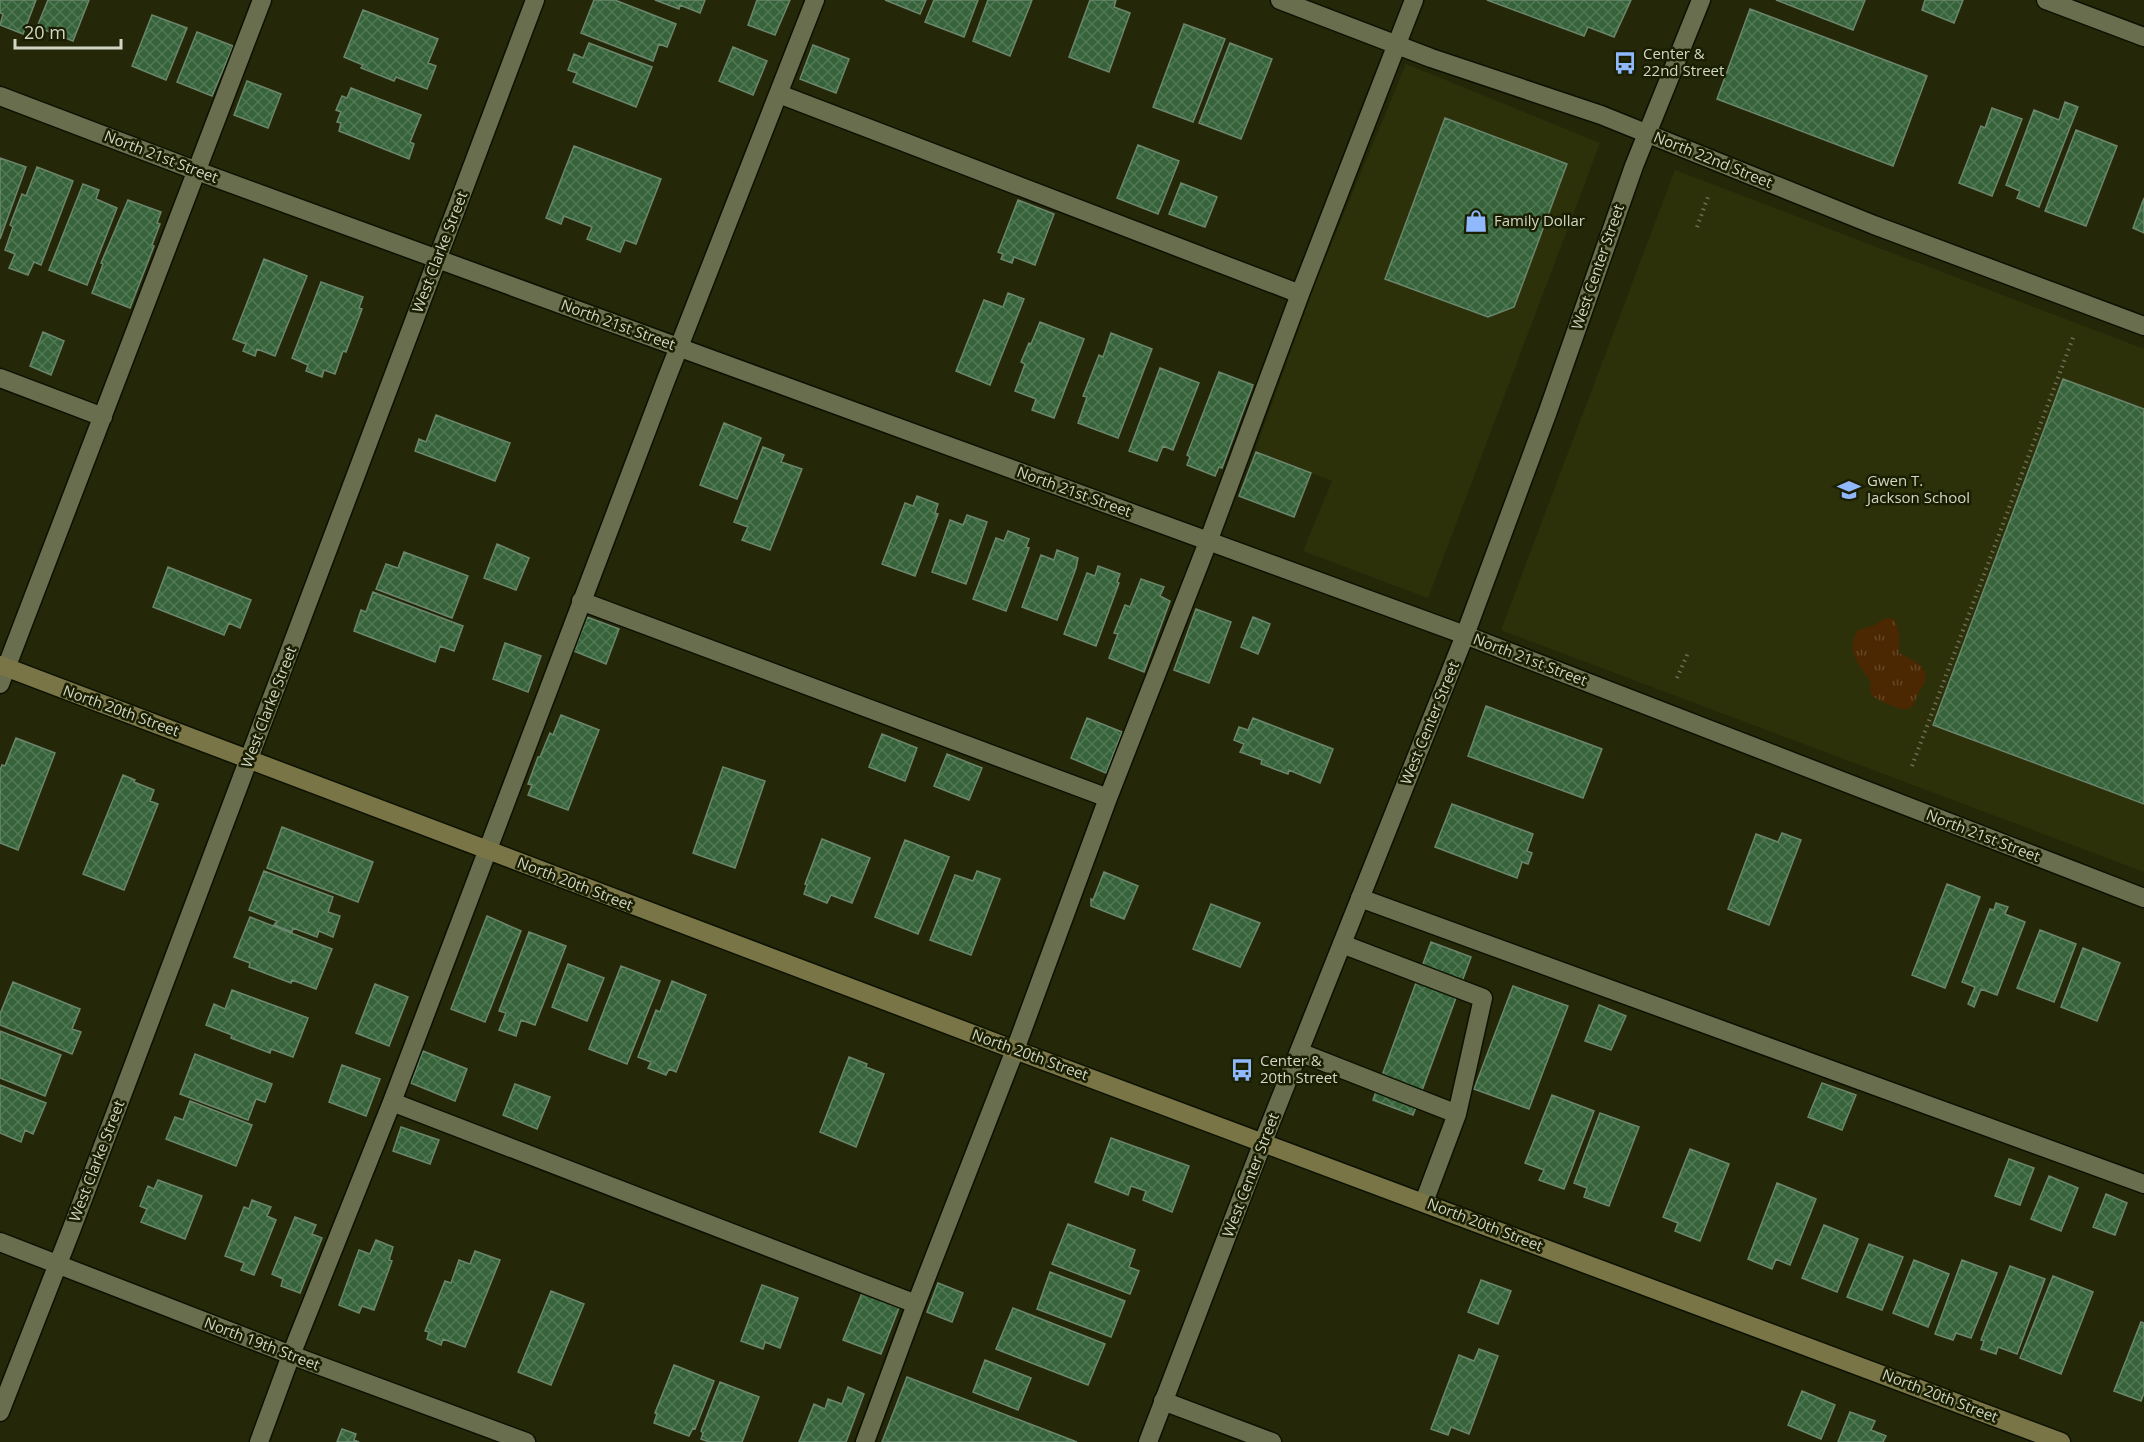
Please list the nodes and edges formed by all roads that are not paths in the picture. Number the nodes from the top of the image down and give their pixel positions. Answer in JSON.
{"nodes":[{"id":1,"x":262,"y":0,"type":"edge"},
{"id":2,"x":535,"y":0,"type":"edge"},
{"id":3,"x":815,"y":0,"type":"edge"},
{"id":4,"x":1280,"y":0,"type":"edge"},
{"id":5,"x":1414,"y":0,"type":"edge"},
{"id":6,"x":1701,"y":0,"type":"edge"},
{"id":7,"x":2046,"y":0,"type":"edge"},
{"id":8,"x":2144,"y":37,"type":"edge"},
{"id":9,"x":1397,"y":45,"type":"junction"},
{"id":10,"x":779,"y":94,"type":"junction"},
{"id":11,"x":0,"y":96,"type":"edge"},
{"id":12,"x":1648,"y":133,"type":"junction"},
{"id":13,"x":197,"y":171,"type":"junction"},
{"id":14,"x":438,"y":258,"type":"junction"},
{"id":15,"x":1300,"y":294,"type":"junction"},
{"id":16,"x":2144,"y":326,"type":"edge"},
{"id":17,"x":679,"y":348,"type":"junction"},
{"id":18,"x":0,"y":378,"type":"edge"},
{"id":19,"x":103,"y":417,"type":"junction"},
{"id":20,"x":1208,"y":542,"type":"junction"},
{"id":21,"x":581,"y":602,"type":"junction"},
{"id":22,"x":1465,"y":635,"type":"junction"},
{"id":23,"x":2,"y":672,"type":"edge"},
{"id":24,"x":249,"y":759,"type":"junction"},
{"id":25,"x":1108,"y":798,"type":"junction"},
{"id":26,"x":487,"y":850,"type":"junction"},
{"id":27,"x":1360,"y":898,"type":"junction"},
{"id":28,"x":2144,"y":898,"type":"edge"},
{"id":29,"x":1342,"y":944,"type":"junction"},
{"id":30,"x":1015,"y":1050,"type":"junction"},
{"id":31,"x":1299,"y":1052,"type":"junction"},
{"id":32,"x":392,"y":1102,"type":"junction"},
{"id":33,"x":1457,"y":1114,"type":"junction"},
{"id":34,"x":1263,"y":1142,"type":"junction"},
{"id":35,"x":2144,"y":1184,"type":"edge"},
{"id":36,"x":1424,"y":1202,"type":"junction"},
{"id":37,"x":0,"y":1242,"type":"edge"},
{"id":38,"x":58,"y":1264,"type":"junction"},
{"id":39,"x":916,"y":1304,"type":"junction"},
{"id":40,"x":291,"y":1355,"type":"junction"},
{"id":41,"x":1163,"y":1401,"type":"junction"},
{"id":42,"x":0,"y":1413,"type":"edge"},
{"id":43,"x":259,"y":1442,"type":"edge"},
{"id":44,"x":526,"y":1442,"type":"edge"},
{"id":45,"x":865,"y":1442,"type":"edge"},
{"id":46,"x":1148,"y":1442,"type":"edge"},
{"id":47,"x":1272,"y":1442,"type":"edge"},
{"id":48,"x":2061,"y":1442,"type":"edge"}],
"edges":[{"from":1,"to":13,"type":"street"},
{"from":2,"to":14,"type":"street","name":"West Clarke Street"},
{"from":3,"to":10,"type":"street"},
{"from":4,"to":9,"type":"street","name":"North 22nd Street"},
{"from":5,"to":9,"type":"street"},
{"from":6,"to":12,"type":"street","name":"West Center Street"},
{"from":7,"to":8,"type":"street"},
{"from":9,"to":12,"type":"street","name":"North 22nd Street"},
{"from":9,"to":15,"type":"street"},
{"from":10,"to":15,"type":"street"},
{"from":10,"to":17,"type":"street"},
{"from":11,"to":13,"type":"street","name":"North 21st Street"},
{"from":12,"to":16,"type":"street","name":"North 22nd Street"},
{"from":12,"to":22,"type":"street","name":"West Center Street"},
{"from":13,"to":14,"type":"street","name":"North 21st Street"},
{"from":13,"to":19,"type":"street"},
{"from":14,"to":17,"type":"street","name":"North 21st Street"},
{"from":14,"to":24,"type":"street","name":"West Clarke Street"},
{"from":15,"to":20,"type":"street"},
{"from":17,"to":20,"type":"street","name":"North 21st Street"},
{"from":17,"to":21,"type":"street"},
{"from":18,"to":19,"type":"street"},
{"from":19,"to":23,"type":"street"},
{"from":20,"to":22,"type":"street","name":"North 21st Street"},
{"from":20,"to":25,"type":"street"},
{"from":21,"to":25,"type":"street"},
{"from":21,"to":26,"type":"street"},
{"from":22,"to":27,"type":"street","name":"West Center Street"},
{"from":22,"to":28,"type":"street","name":"North 21st Street"},
{"from":23,"to":24,"type":"main road","name":"North 20th Street"},
{"from":24,"to":26,"type":"main road","name":"North 20th Street"},
{"from":24,"to":38,"type":"street","name":"West Clarke Street"},
{"from":25,"to":30,"type":"street"},
{"from":26,"to":30,"type":"main road","name":"North 20th Street"},
{"from":26,"to":32,"type":"street"},
{"from":27,"to":29,"type":"street","name":"West Center Street"},
{"from":27,"to":35,"type":"street"},
{"from":29,"to":31,"type":"street","name":"West Center Street"},
{"from":29,"to":33,"type":"street"},
{"from":30,"to":34,"type":"main road","name":"North 20th Street"},
{"from":30,"to":39,"type":"street"},
{"from":31,"to":33,"type":"street"},
{"from":31,"to":34,"type":"street","name":"West Center Street"},
{"from":32,"to":39,"type":"street"},
{"from":32,"to":40,"type":"street"},
{"from":33,"to":36,"type":"street"},
{"from":34,"to":36,"type":"main road","name":"North 20th Street"},
{"from":34,"to":41,"type":"street","name":"West Center Street"},
{"from":36,"to":48,"type":"main road","name":"North 20th Street"},
{"from":37,"to":38,"type":"street","name":"North 19th Street"},
{"from":38,"to":40,"type":"street","name":"North 19th Street"},
{"from":38,"to":42,"type":"street","name":"West Clarke Street"},
{"from":39,"to":45,"type":"street"},
{"from":40,"to":43,"type":"street"},
{"from":40,"to":44,"type":"street","name":"North 19th Street"},
{"from":41,"to":46,"type":"street","name":"West Center Street"},
{"from":41,"to":47,"type":"street"}]}
